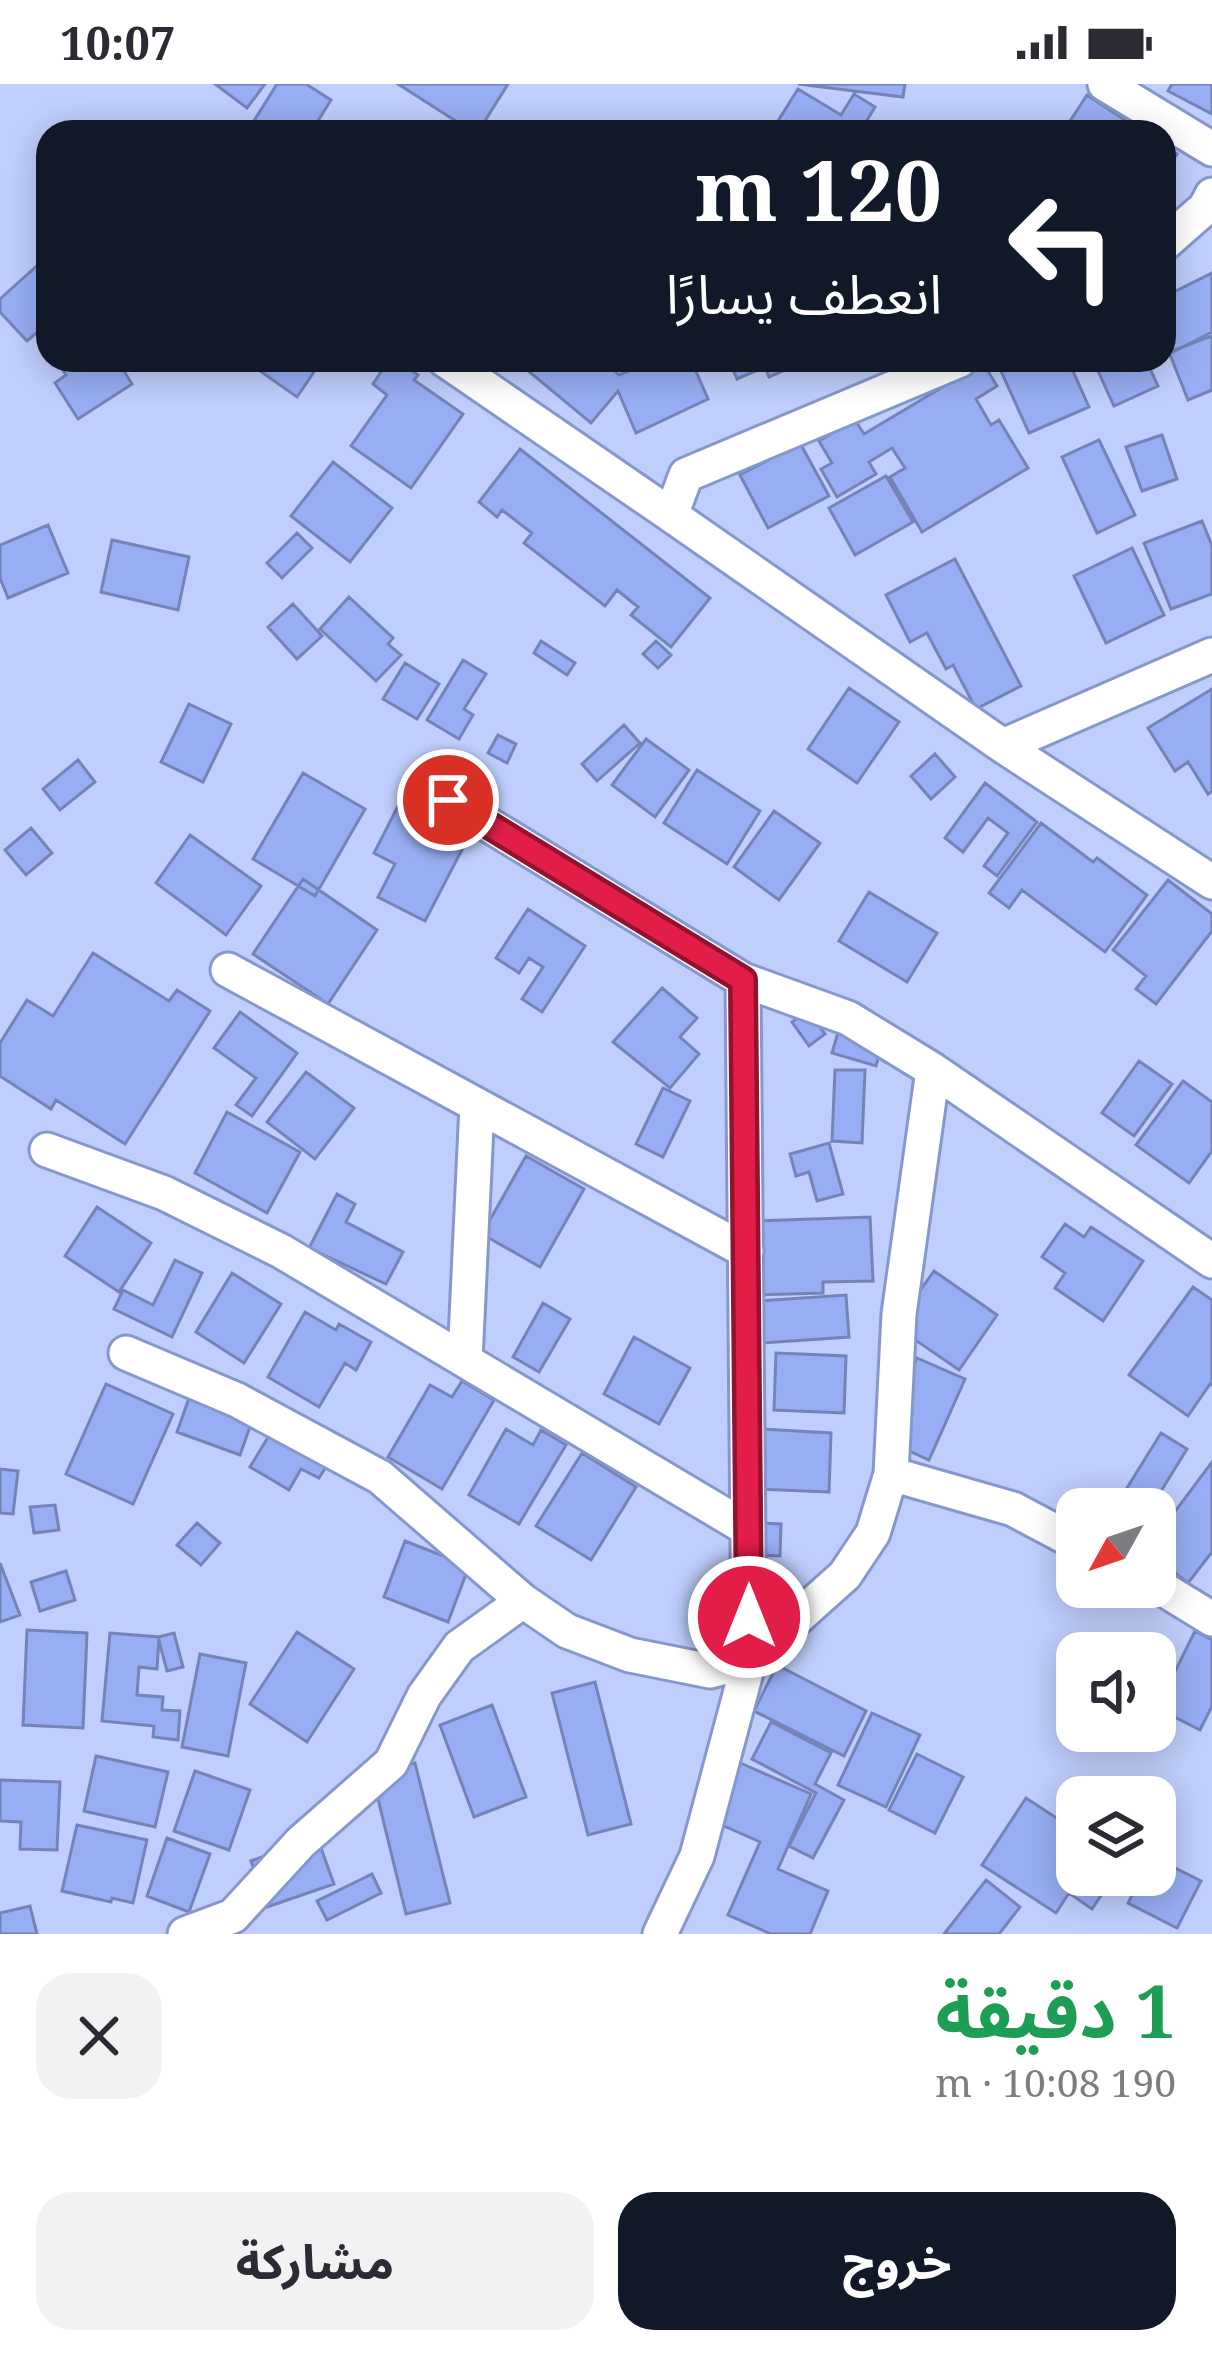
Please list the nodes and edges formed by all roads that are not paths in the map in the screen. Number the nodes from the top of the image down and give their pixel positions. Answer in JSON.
{"nodes":[{"id":1,"x":1105,"y":84,"type":"edge"},
{"id":2,"x":1164,"y":120,"type":"edge"},
{"id":3,"x":1176,"y":127,"type":"edge"},
{"id":4,"x":1212,"y":149,"type":"edge"},
{"id":5,"x":1212,"y":195,"type":"edge"},
{"id":6,"x":1176,"y":233,"type":"edge"},
{"id":7,"x":463,"y":372,"type":"edge"},
{"id":8,"x":931,"y":372,"type":"edge"},
{"id":9,"x":671,"y":515,"type":"junction"},
{"id":10,"x":1212,"y":655,"type":"edge"},
{"id":11,"x":1004,"y":746,"type":"junction"},
{"id":12,"x":448,"y":800,"type":"dead end"},
{"id":13,"x":1212,"y":881,"type":"edge"},
{"id":14,"x":228,"y":970,"type":"dead end"},
{"id":15,"x":743,"y":980,"type":"junction"},
{"id":16,"x":934,"y":1070,"type":"junction"},
{"id":17,"x":477,"y":1105,"type":"junction"},
{"id":18,"x":47,"y":1150,"type":"dead end"},
{"id":19,"x":746,"y":1251,"type":"junction"},
{"id":20,"x":1212,"y":1261,"type":"edge"},
{"id":21,"x":126,"y":1353,"type":"dead end"},
{"id":22,"x":465,"y":1360,"type":"junction"},
{"id":23,"x":890,"y":1474,"type":"junction"},
{"id":24,"x":748,"y":1529,"type":"junction"},
{"id":25,"x":1056,"y":1532,"type":"edge"},
{"id":26,"x":1176,"y":1597,"type":"edge"},
{"id":27,"x":524,"y":1601,"type":"junction"},
{"id":28,"x":1212,"y":1618,"type":"edge"},
{"id":29,"x":749,"y":1661,"type":"junction"},
{"id":30,"x":185,"y":1934,"type":"edge"},
{"id":31,"x":660,"y":1934,"type":"edge"}],
"edges":[{"from":1,"to":2,"type":"street"},
{"from":3,"to":4,"type":"street"},
{"from":5,"to":6,"type":"street"},
{"from":7,"to":9,"type":"street"},
{"from":8,"to":9,"type":"street"},
{"from":9,"to":11,"type":"street"},
{"from":10,"to":11,"type":"street"},
{"from":11,"to":13,"type":"street"},
{"from":12,"to":15,"type":"street"},
{"from":14,"to":17,"type":"street"},
{"from":15,"to":16,"type":"street"},
{"from":15,"to":19,"type":"street"},
{"from":16,"to":20,"type":"street"},
{"from":16,"to":23,"type":"street"},
{"from":17,"to":19,"type":"street"},
{"from":17,"to":22,"type":"street"},
{"from":18,"to":22,"type":"street"},
{"from":19,"to":24,"type":"street"},
{"from":21,"to":27,"type":"street"},
{"from":22,"to":24,"type":"street"},
{"from":23,"to":25,"type":"street"},
{"from":23,"to":29,"type":"street"},
{"from":24,"to":29,"type":"street"},
{"from":26,"to":28,"type":"street"},
{"from":27,"to":29,"type":"street"},
{"from":27,"to":30,"type":"street"},
{"from":29,"to":31,"type":"street"}]}
